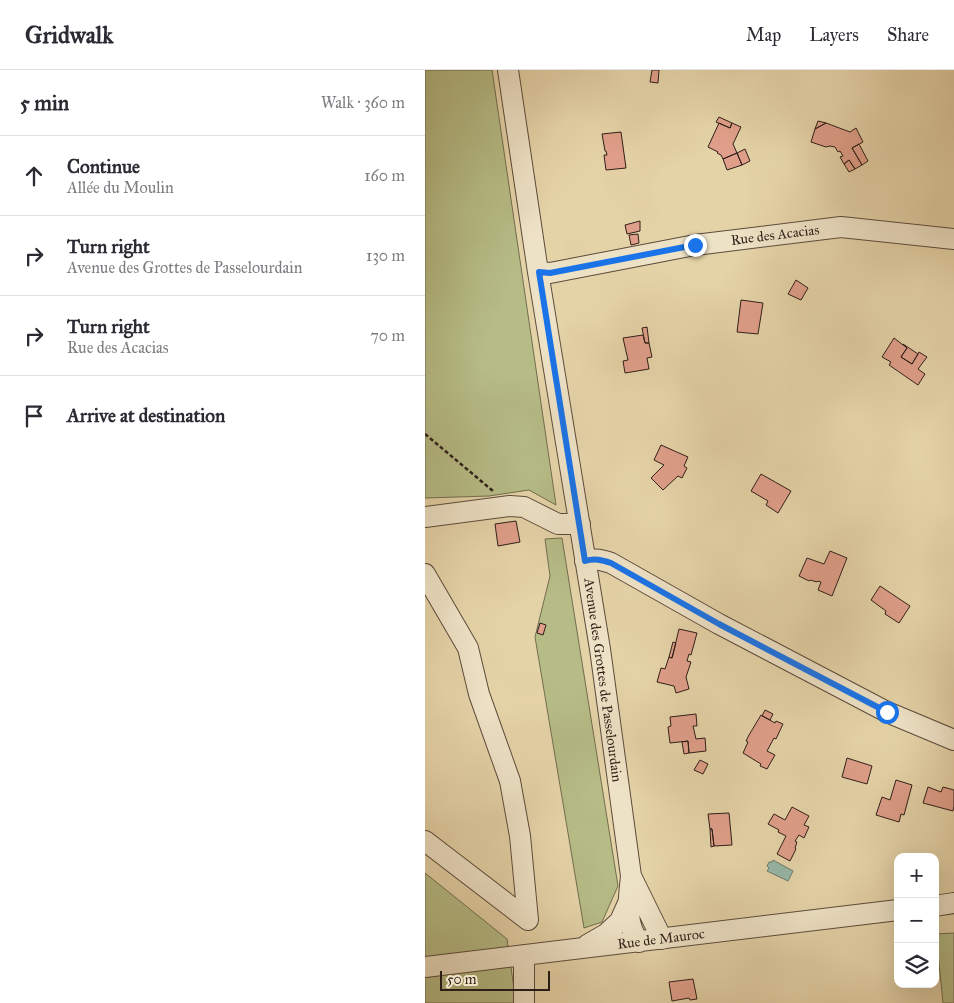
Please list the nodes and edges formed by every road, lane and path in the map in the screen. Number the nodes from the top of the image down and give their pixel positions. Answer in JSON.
{"nodes":[{"id":1,"x":508,"y":70,"type":"edge"},
{"id":2,"x":954,"y":239,"type":"edge"},
{"id":3,"x":539,"y":272,"type":"junction"},
{"id":4,"x":425,"y":434,"type":"edge"},
{"id":5,"x":510,"y":506,"type":"junction"},
{"id":6,"x":425,"y":517,"type":"edge"},
{"id":7,"x":579,"y":524,"type":"junction"},
{"id":8,"x":585,"y":561,"type":"junction"},
{"id":9,"x":425,"y":574,"type":"edge"},
{"id":10,"x":954,"y":740,"type":"edge"},
{"id":11,"x":425,"y":841,"type":"edge"},
{"id":12,"x":631,"y":876,"type":"junction"},
{"id":13,"x":628,"y":903,"type":"junction"},
{"id":14,"x":954,"y":903,"type":"edge"},
{"id":15,"x":939,"y":905,"type":"edge"},
{"id":16,"x":894,"y":910,"type":"edge"},
{"id":17,"x":662,"y":939,"type":"junction"},
{"id":18,"x":639,"y":942,"type":"junction"},
{"id":19,"x":583,"y":948,"type":"junction"},
{"id":20,"x":525,"y":955,"type":"junction"},
{"id":21,"x":425,"y":967,"type":"edge"},
{"id":22,"x":524,"y":1003,"type":"edge"}],
"edges":[{"from":1,"to":3,"type":"street","name":"Avenue des Grottes de Passelourdain"},
{"from":2,"to":3,"type":"street","name":"Rue des Acacias"},
{"from":3,"to":7,"type":"street","name":"Avenue des Grottes de Passelourdain"},
{"from":4,"to":5,"type":"path"},
{"from":5,"to":6,"type":"street"},
{"from":5,"to":7,"type":"street"},
{"from":7,"to":8,"type":"street","name":"Avenue des Grottes de Passelourdain"},
{"from":8,"to":10,"type":"street"},
{"from":8,"to":12,"type":"street","name":"Avenue des Grottes de Passelourdain"},
{"from":9,"to":11,"type":"street"},
{"from":12,"to":13,"type":"street","name":"Avenue des Grottes de Passelourdain"},
{"from":12,"to":17,"type":"street","name":"Avenue des Grottes de Passelourdain"},
{"from":13,"to":18,"type":"street","name":"Avenue des Grottes de Passelourdain"},
{"from":13,"to":19,"type":"street","name":"Avenue des Grottes de Passelourdain"},
{"from":14,"to":15,"type":"street"},
{"from":16,"to":17,"type":"street","name":"Rue de Mauroc"},
{"from":17,"to":18,"type":"street","name":"Rue de Mauroc"},
{"from":18,"to":19,"type":"street","name":"Rue de Mauroc"},
{"from":19,"to":20,"type":"street","name":"Rue de Mauroc"},
{"from":20,"to":21,"type":"street","name":"Rue de Mauroc"},
{"from":20,"to":22,"type":"street"}]}
